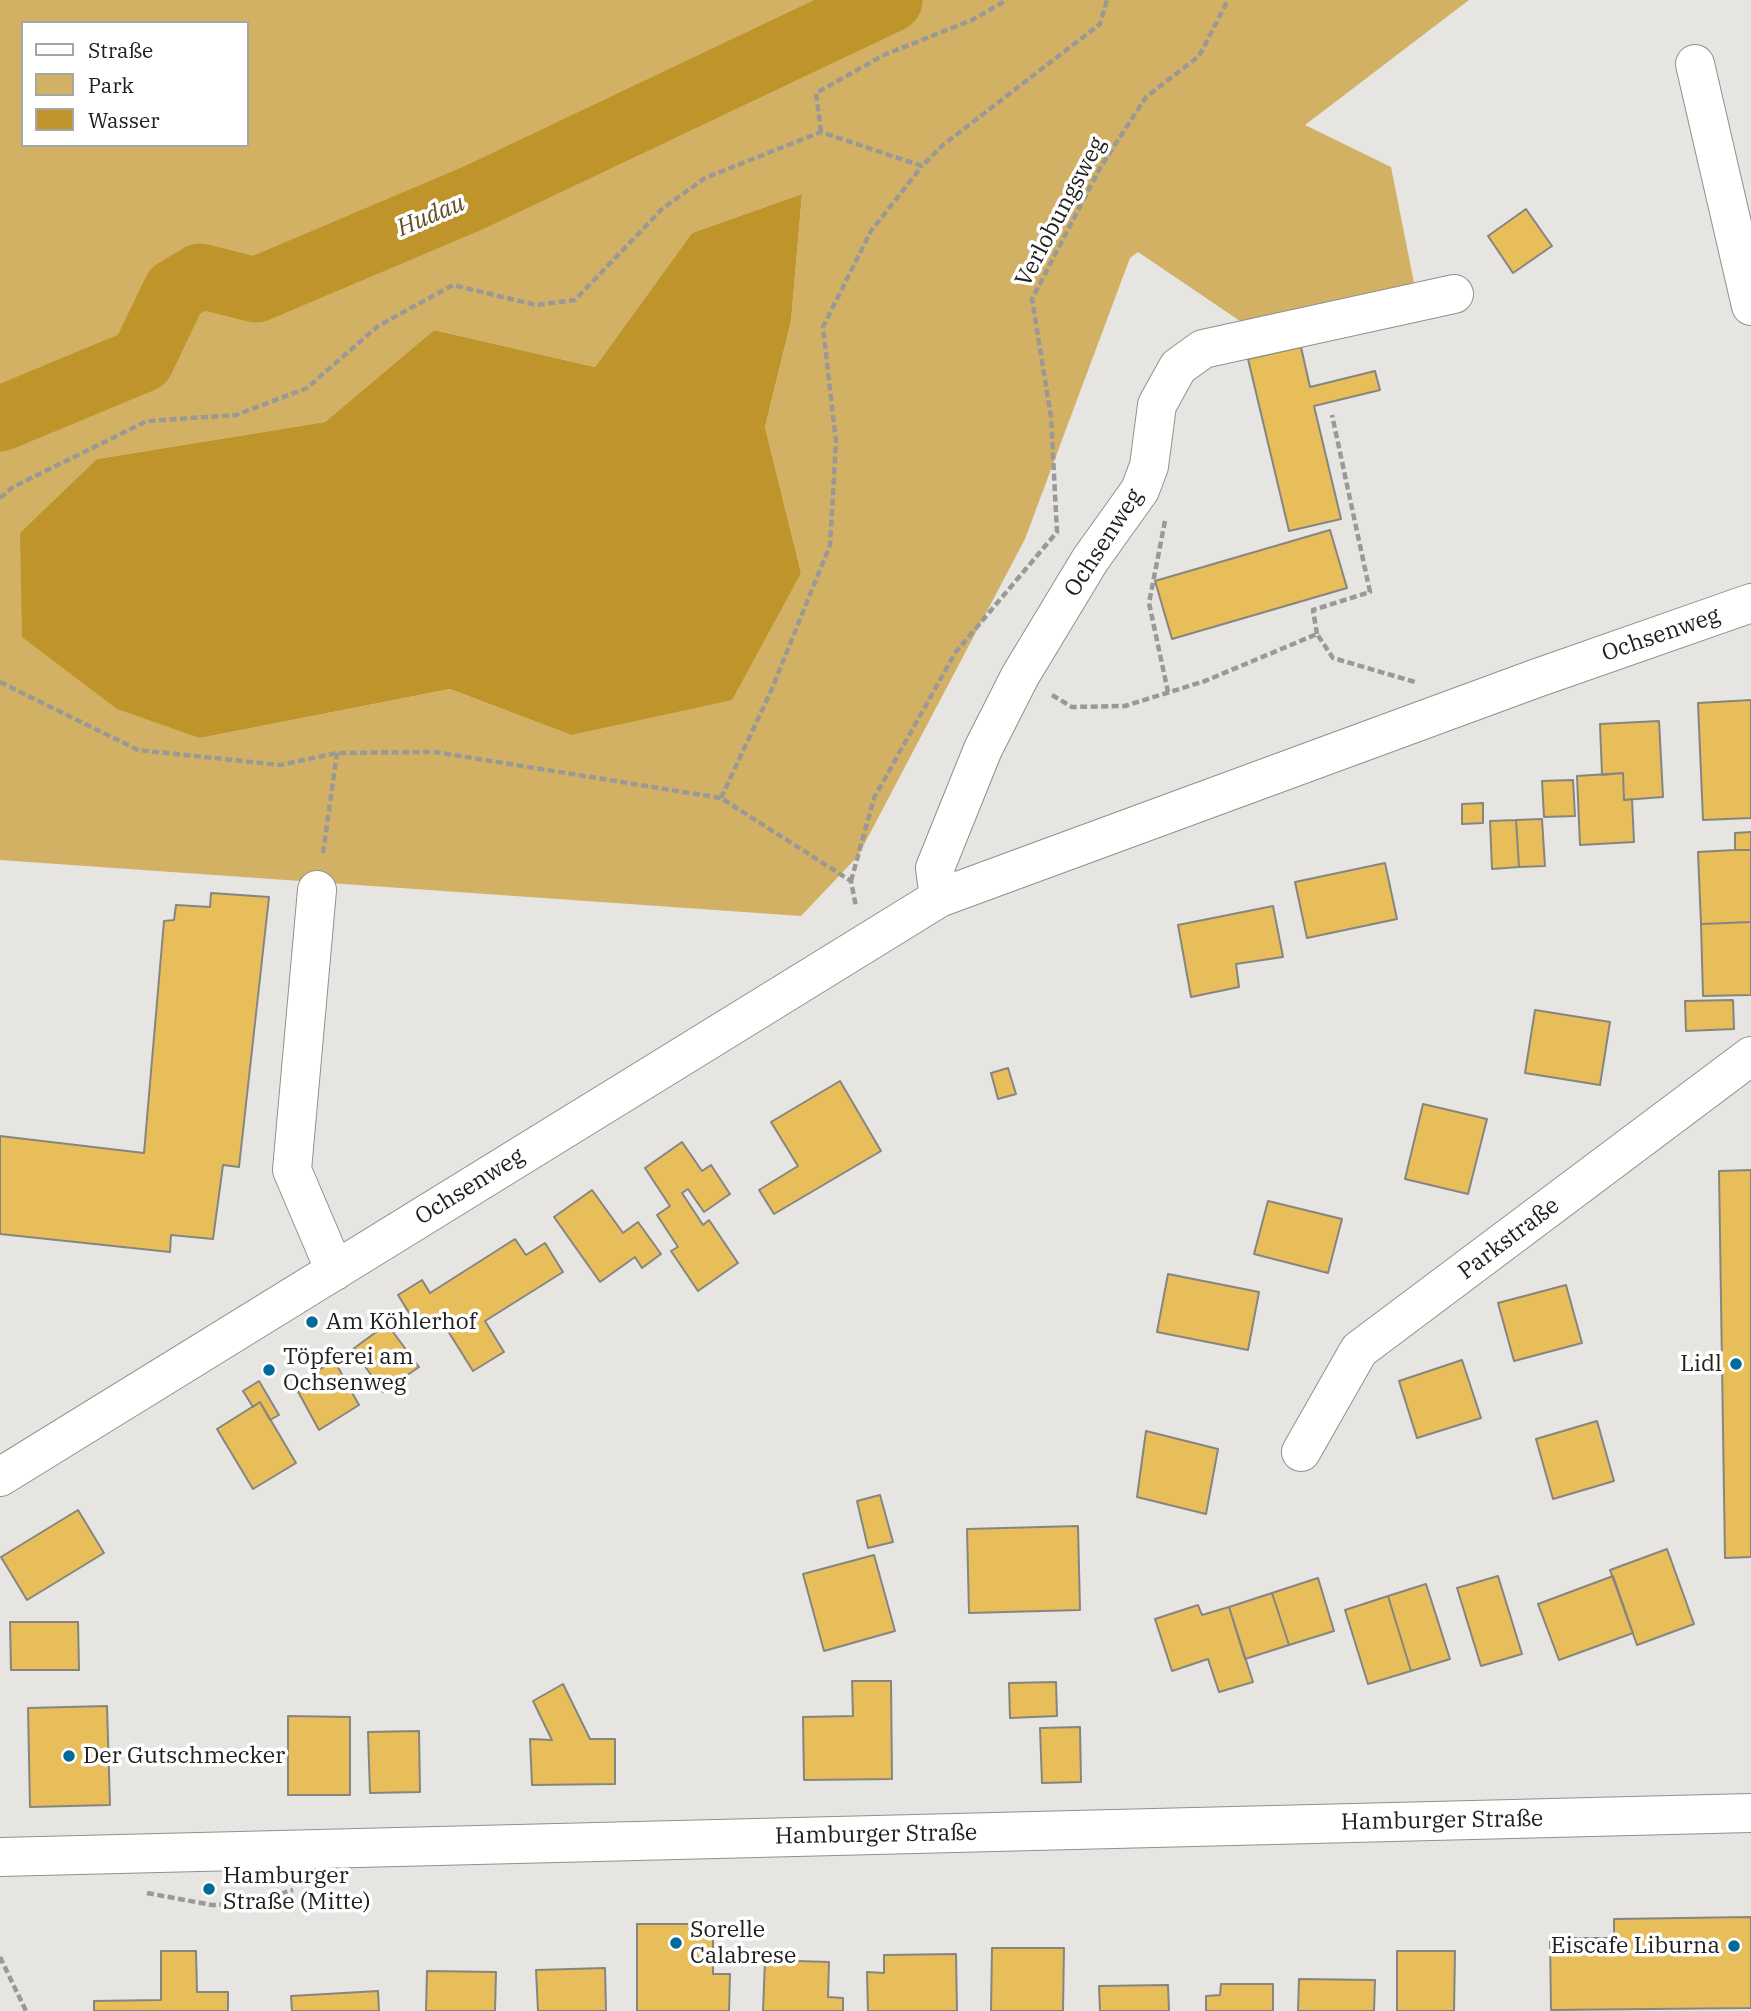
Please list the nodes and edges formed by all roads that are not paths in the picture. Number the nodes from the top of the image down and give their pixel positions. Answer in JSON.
{"nodes":[{"id":1,"x":1695,"y":64,"type":"dead end"},
{"id":2,"x":1454,"y":294,"type":"dead end"},
{"id":3,"x":1751,"y":306,"type":"edge"},
{"id":4,"x":1751,"y":603,"type":"edge"},
{"id":5,"x":317,"y":890,"type":"road end"},
{"id":6,"x":939,"y":898,"type":"junction"},
{"id":7,"x":1751,"y":1056,"type":"edge"},
{"id":8,"x":335,"y":1271,"type":"junction"},
{"id":9,"x":1301,"y":1452,"type":"dead end"},
{"id":10,"x":0,"y":1477,"type":"edge"},
{"id":11,"x":1751,"y":1813,"type":"edge"},
{"id":12,"x":0,"y":1857,"type":"edge"}],
"edges":[{"from":1,"to":3,"type":"street"},
{"from":2,"to":6,"type":"street","name":"Ochsenweg"},
{"from":4,"to":6,"type":"street","name":"Ochsenweg"},
{"from":5,"to":8,"type":"street"},
{"from":6,"to":8,"type":"street","name":"Ochsenweg"},
{"from":7,"to":9,"type":"street","name":"Parkstraße"},
{"from":8,"to":10,"type":"street","name":"Ochsenweg"},
{"from":11,"to":12,"type":"street","name":"Hamburger Straße"}]}
